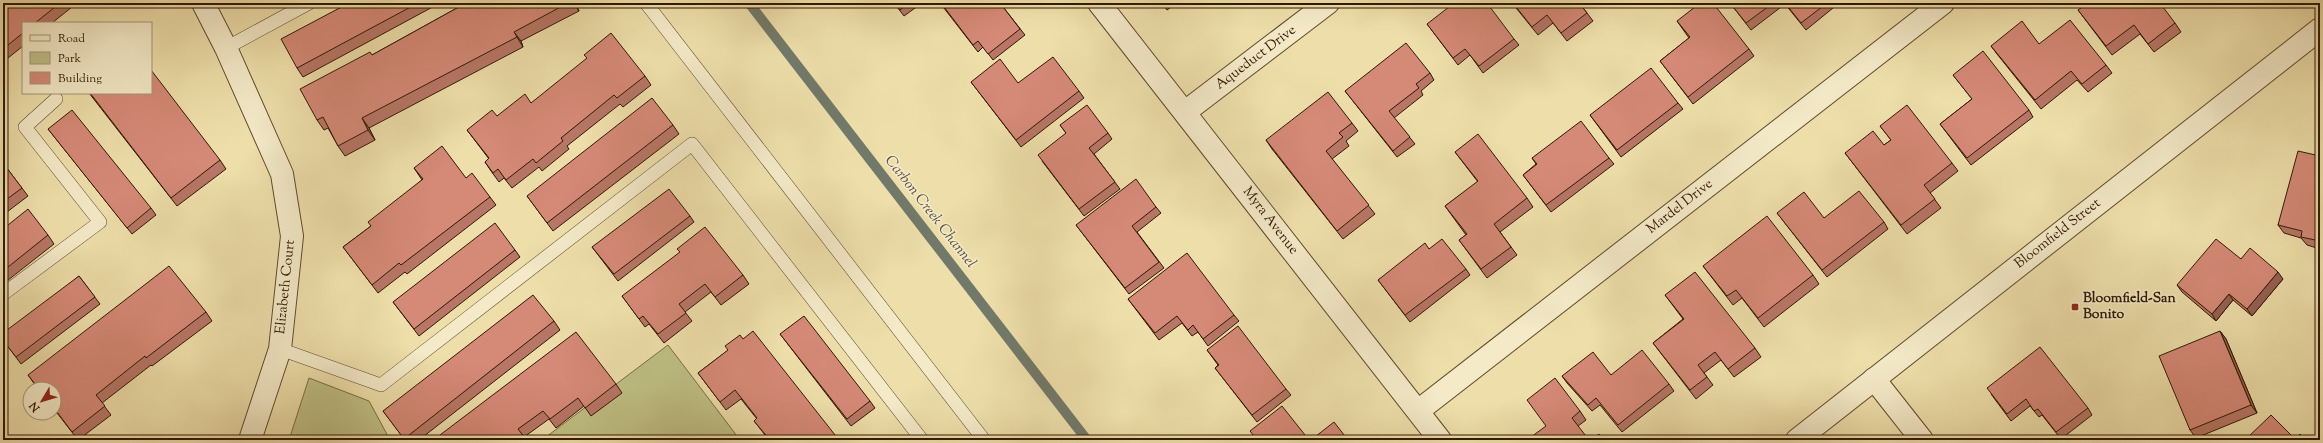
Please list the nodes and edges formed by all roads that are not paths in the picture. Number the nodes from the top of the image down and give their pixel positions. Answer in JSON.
{"nodes":[{"id":1,"x":203,"y":3,"type":"edge"},
{"id":2,"x":309,"y":3,"type":"edge"},
{"id":3,"x":646,"y":3,"type":"edge"},
{"id":4,"x":1099,"y":3,"type":"edge"},
{"id":5,"x":1328,"y":3,"type":"edge"},
{"id":6,"x":1943,"y":3,"type":"edge"},
{"id":7,"x":2320,"y":29,"type":"edge"},
{"id":8,"x":226,"y":48,"type":"junction"},
{"id":9,"x":56,"y":99,"type":"dead end"},
{"id":10,"x":1185,"y":112,"type":"junction"},
{"id":11,"x":3,"y":294,"type":"edge"},
{"id":12,"x":280,"y":349,"type":"junction"},
{"id":13,"x":1874,"y":379,"type":"junction"},
{"id":14,"x":1418,"y":410,"type":"junction"},
{"id":15,"x":250,"y":440,"type":"edge"},
{"id":16,"x":922,"y":440,"type":"edge"},
{"id":17,"x":984,"y":440,"type":"edge"},
{"id":18,"x":1440,"y":440,"type":"edge"},
{"id":19,"x":1797,"y":440,"type":"edge"},
{"id":20,"x":1922,"y":440,"type":"edge"}],
"edges":[{"from":1,"to":8,"type":"street","name":"Elizabeth Court"},
{"from":2,"to":8,"type":"lane"},
{"from":3,"to":17,"type":"lane"},
{"from":4,"to":10,"type":"street","name":"Myra Avenue"},
{"from":5,"to":10,"type":"street","name":"Aqueduct Drive"},
{"from":6,"to":14,"type":"street","name":"Mardel Drive"},
{"from":7,"to":13,"type":"street","name":"Bloomfield Street"},
{"from":8,"to":12,"type":"street","name":"Elizabeth Court"},
{"from":9,"to":11,"type":"lane"},
{"from":10,"to":14,"type":"street","name":"Myra Avenue"},
{"from":12,"to":15,"type":"street","name":"Elizabeth Court"},
{"from":12,"to":16,"type":"lane"},
{"from":13,"to":19,"type":"street","name":"Bloomfield Street"},
{"from":13,"to":20,"type":"street"},
{"from":14,"to":18,"type":"street","name":"Myra Avenue"}]}
